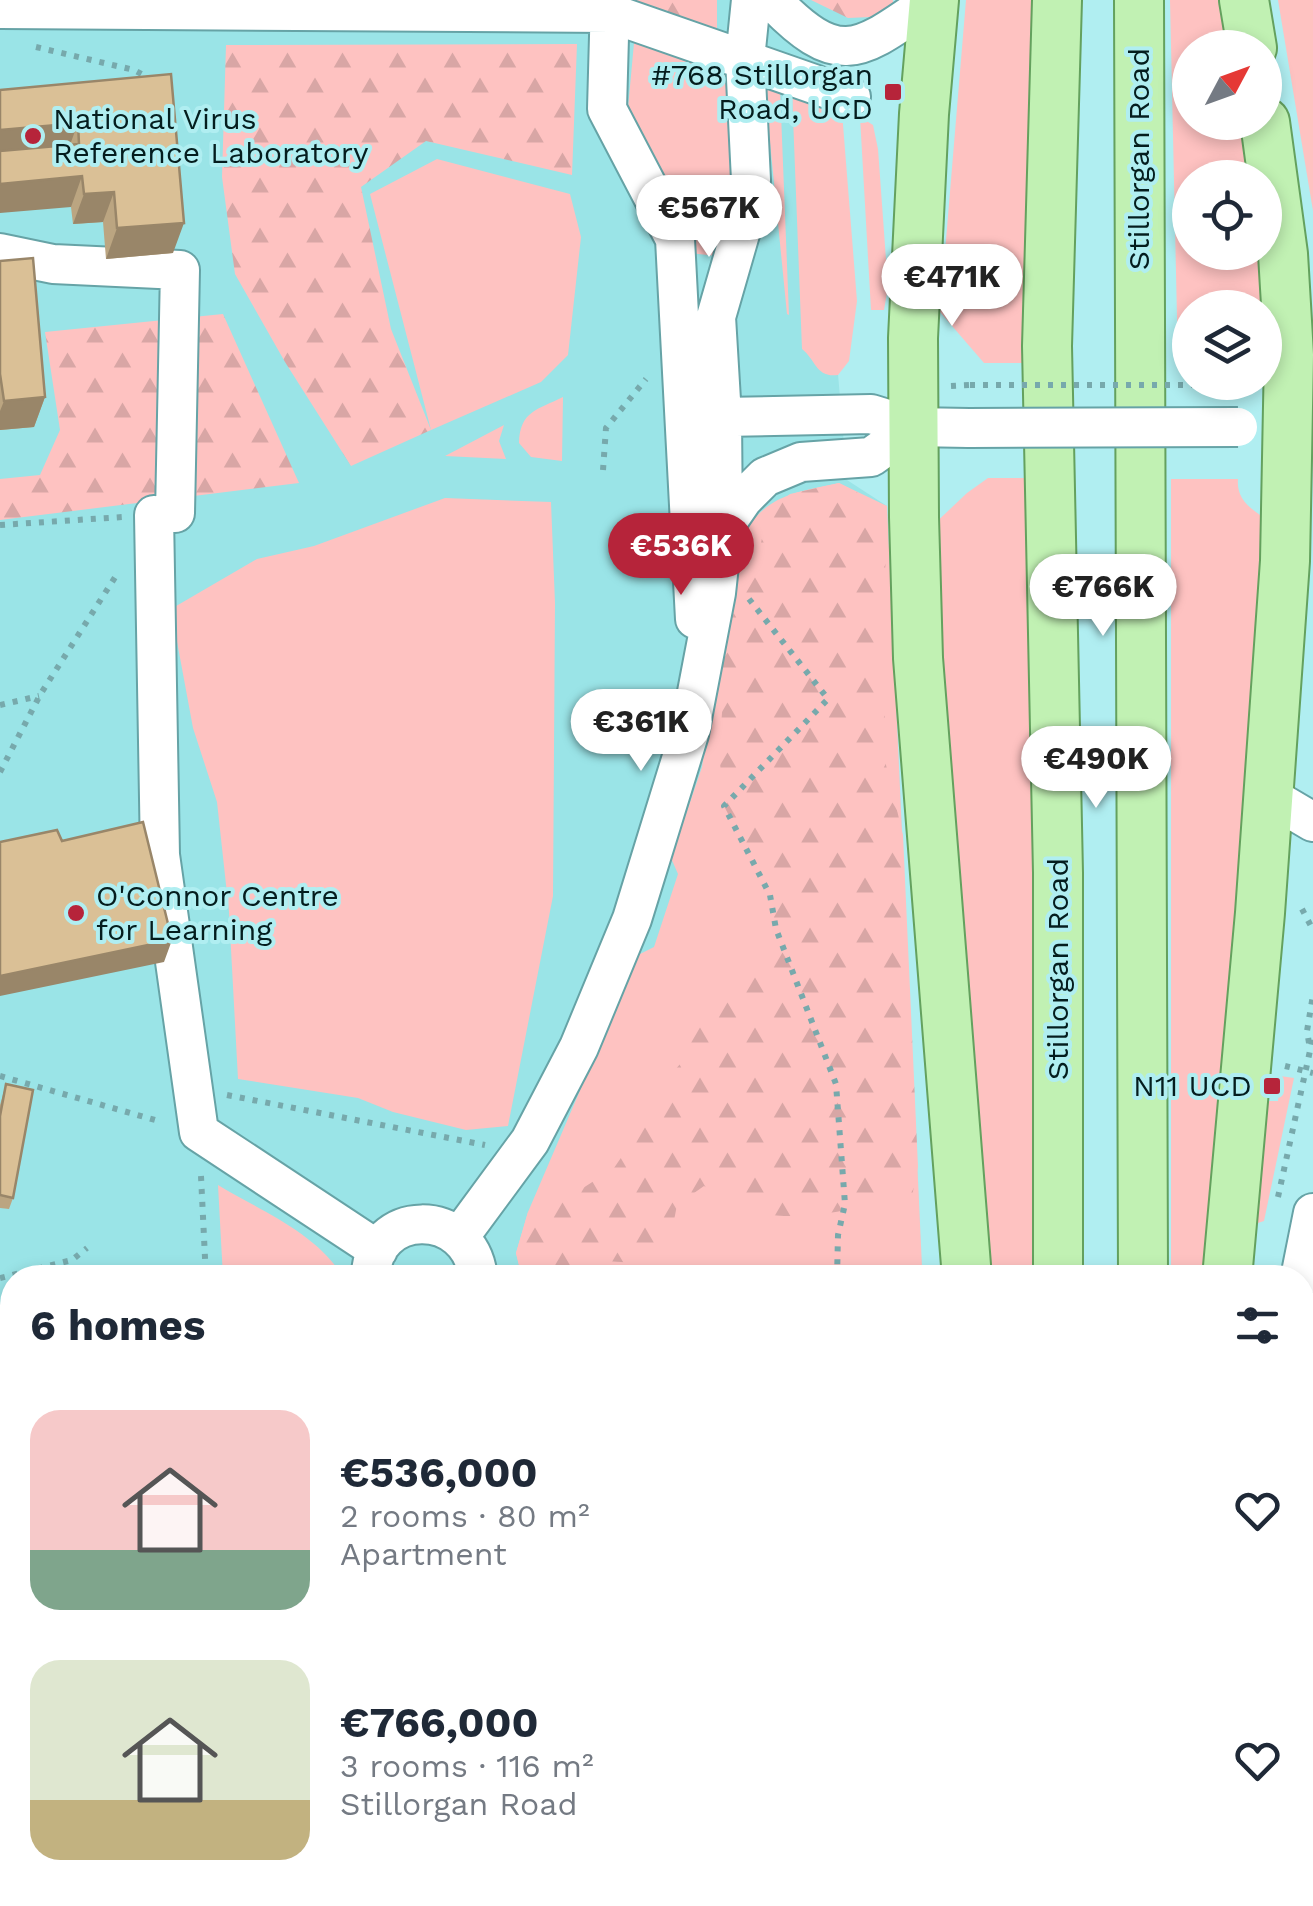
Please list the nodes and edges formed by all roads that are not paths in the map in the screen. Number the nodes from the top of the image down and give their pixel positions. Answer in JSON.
{"nodes":[{"id":1,"x":751,"y":0,"type":"edge"},
{"id":2,"x":772,"y":0,"type":"edge"},
{"id":3,"x":934,"y":0,"type":"edge"},
{"id":4,"x":1057,"y":0,"type":"edge"},
{"id":5,"x":1139,"y":0,"type":"edge"},
{"id":6,"x":1244,"y":0,"type":"edge"},
{"id":7,"x":610,"y":6,"type":"edge"},
{"id":8,"x":0,"y":9,"type":"edge"},
{"id":9,"x":1249,"y":30,"type":"edge"},
{"id":10,"x":744,"y":59,"type":"junction"},
{"id":11,"x":851,"y":97,"type":"dead end"},
{"id":12,"x":1267,"y":140,"type":"edge"},
{"id":13,"x":0,"y":252,"type":"edge"},
{"id":14,"x":722,"y":416,"type":"junction"},
{"id":15,"x":1288,"y":427,"type":"junction"},
{"id":16,"x":914,"y":428,"type":"junction"},
{"id":17,"x":684,"y":444,"type":"junction"},
{"id":18,"x":721,"y":537,"type":"junction"},
{"id":19,"x":700,"y":681,"type":"junction"},
{"id":20,"x":1268,"y":795,"type":"junction"},
{"id":21,"x":1313,"y":822,"type":"edge"},
{"id":22,"x":1313,"y":1212,"type":"edge"},
{"id":23,"x":460,"y":1236,"type":"junction"},
{"id":24,"x":375,"y":1264,"type":"edge"},
{"id":25,"x":476,"y":1265,"type":"edge"},
{"id":26,"x":965,"y":1265,"type":"edge"},
{"id":27,"x":1058,"y":1265,"type":"edge"},
{"id":28,"x":1143,"y":1265,"type":"edge"},
{"id":29,"x":1228,"y":1265,"type":"edge"},
{"id":30,"x":1303,"y":1265,"type":"edge"}],
"edges":[{"from":1,"to":10,"type":"street"},
{"from":2,"to":3,"type":"street"},
{"from":3,"to":16,"type":"main road"},
{"from":4,"to":27,"type":"main road","name":"Stillorgan Road"},
{"from":5,"to":28,"type":"main road","name":"Stillorgan Road"},
{"from":6,"to":9,"type":"main road"},
{"from":7,"to":8,"type":"street"},
{"from":7,"to":10,"type":"street"},
{"from":7,"to":17,"type":"street"},
{"from":10,"to":11,"type":"street"},
{"from":10,"to":14,"type":"street"},
{"from":12,"to":15,"type":"main road"},
{"from":13,"to":24,"type":"street"},
{"from":14,"to":16,"type":"street"},
{"from":14,"to":17,"type":"street"},
{"from":14,"to":18,"type":"street"},
{"from":15,"to":16,"type":"street","bridge":true},
{"from":15,"to":20,"type":"main road"},
{"from":16,"to":18,"type":"street"},
{"from":16,"to":26,"type":"main road"},
{"from":17,"to":19,"type":"street"},
{"from":18,"to":19,"type":"street"},
{"from":19,"to":23,"type":"street"},
{"from":20,"to":21,"type":"street"},
{"from":20,"to":29,"type":"main road"},
{"from":22,"to":30,"type":"street"},
{"from":23,"to":24,"type":"street"},
{"from":23,"to":25,"type":"street"}]}
